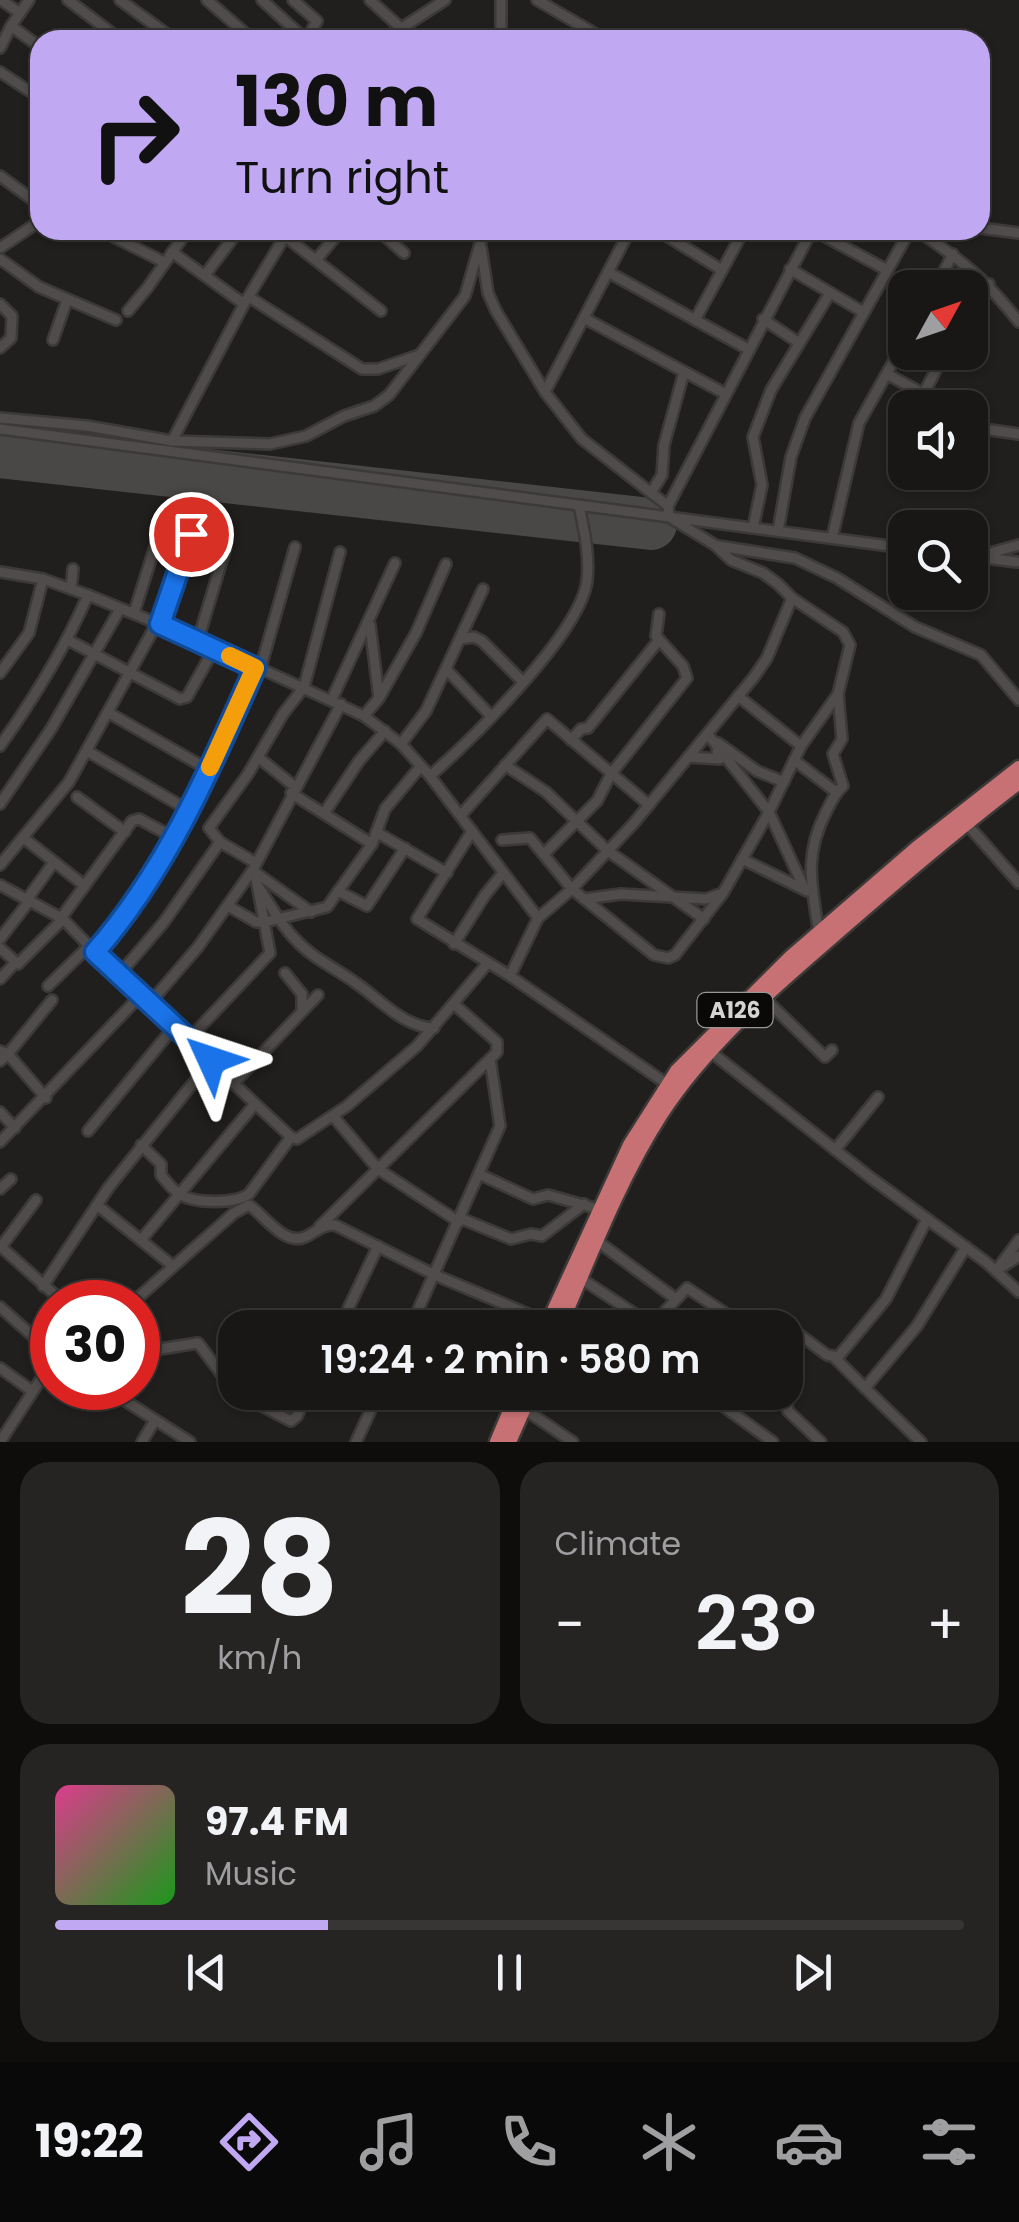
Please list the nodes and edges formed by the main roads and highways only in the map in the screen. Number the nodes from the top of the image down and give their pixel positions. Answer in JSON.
{"nodes":[{"id":1,"x":1019,"y":768,"type":"edge"},
{"id":2,"x":1019,"y":782,"type":"edge"},
{"id":3,"x":558,"y":1310,"type":"edge"},
{"id":4,"x":562,"y":1310,"type":"edge"},
{"id":5,"x":510,"y":1410,"type":"edge"},
{"id":6,"x":523,"y":1410,"type":"edge"},
{"id":7,"x":497,"y":1442,"type":"edge"},
{"id":8,"x":510,"y":1442,"type":"edge"}],
"edges":[{"from":1,"to":3,"type":"highway","number":"A126"},
{"from":2,"to":4,"type":"highway","number":"A126"},
{"from":5,"to":7,"type":"highway"},
{"from":6,"to":8,"type":"highway"}]}
